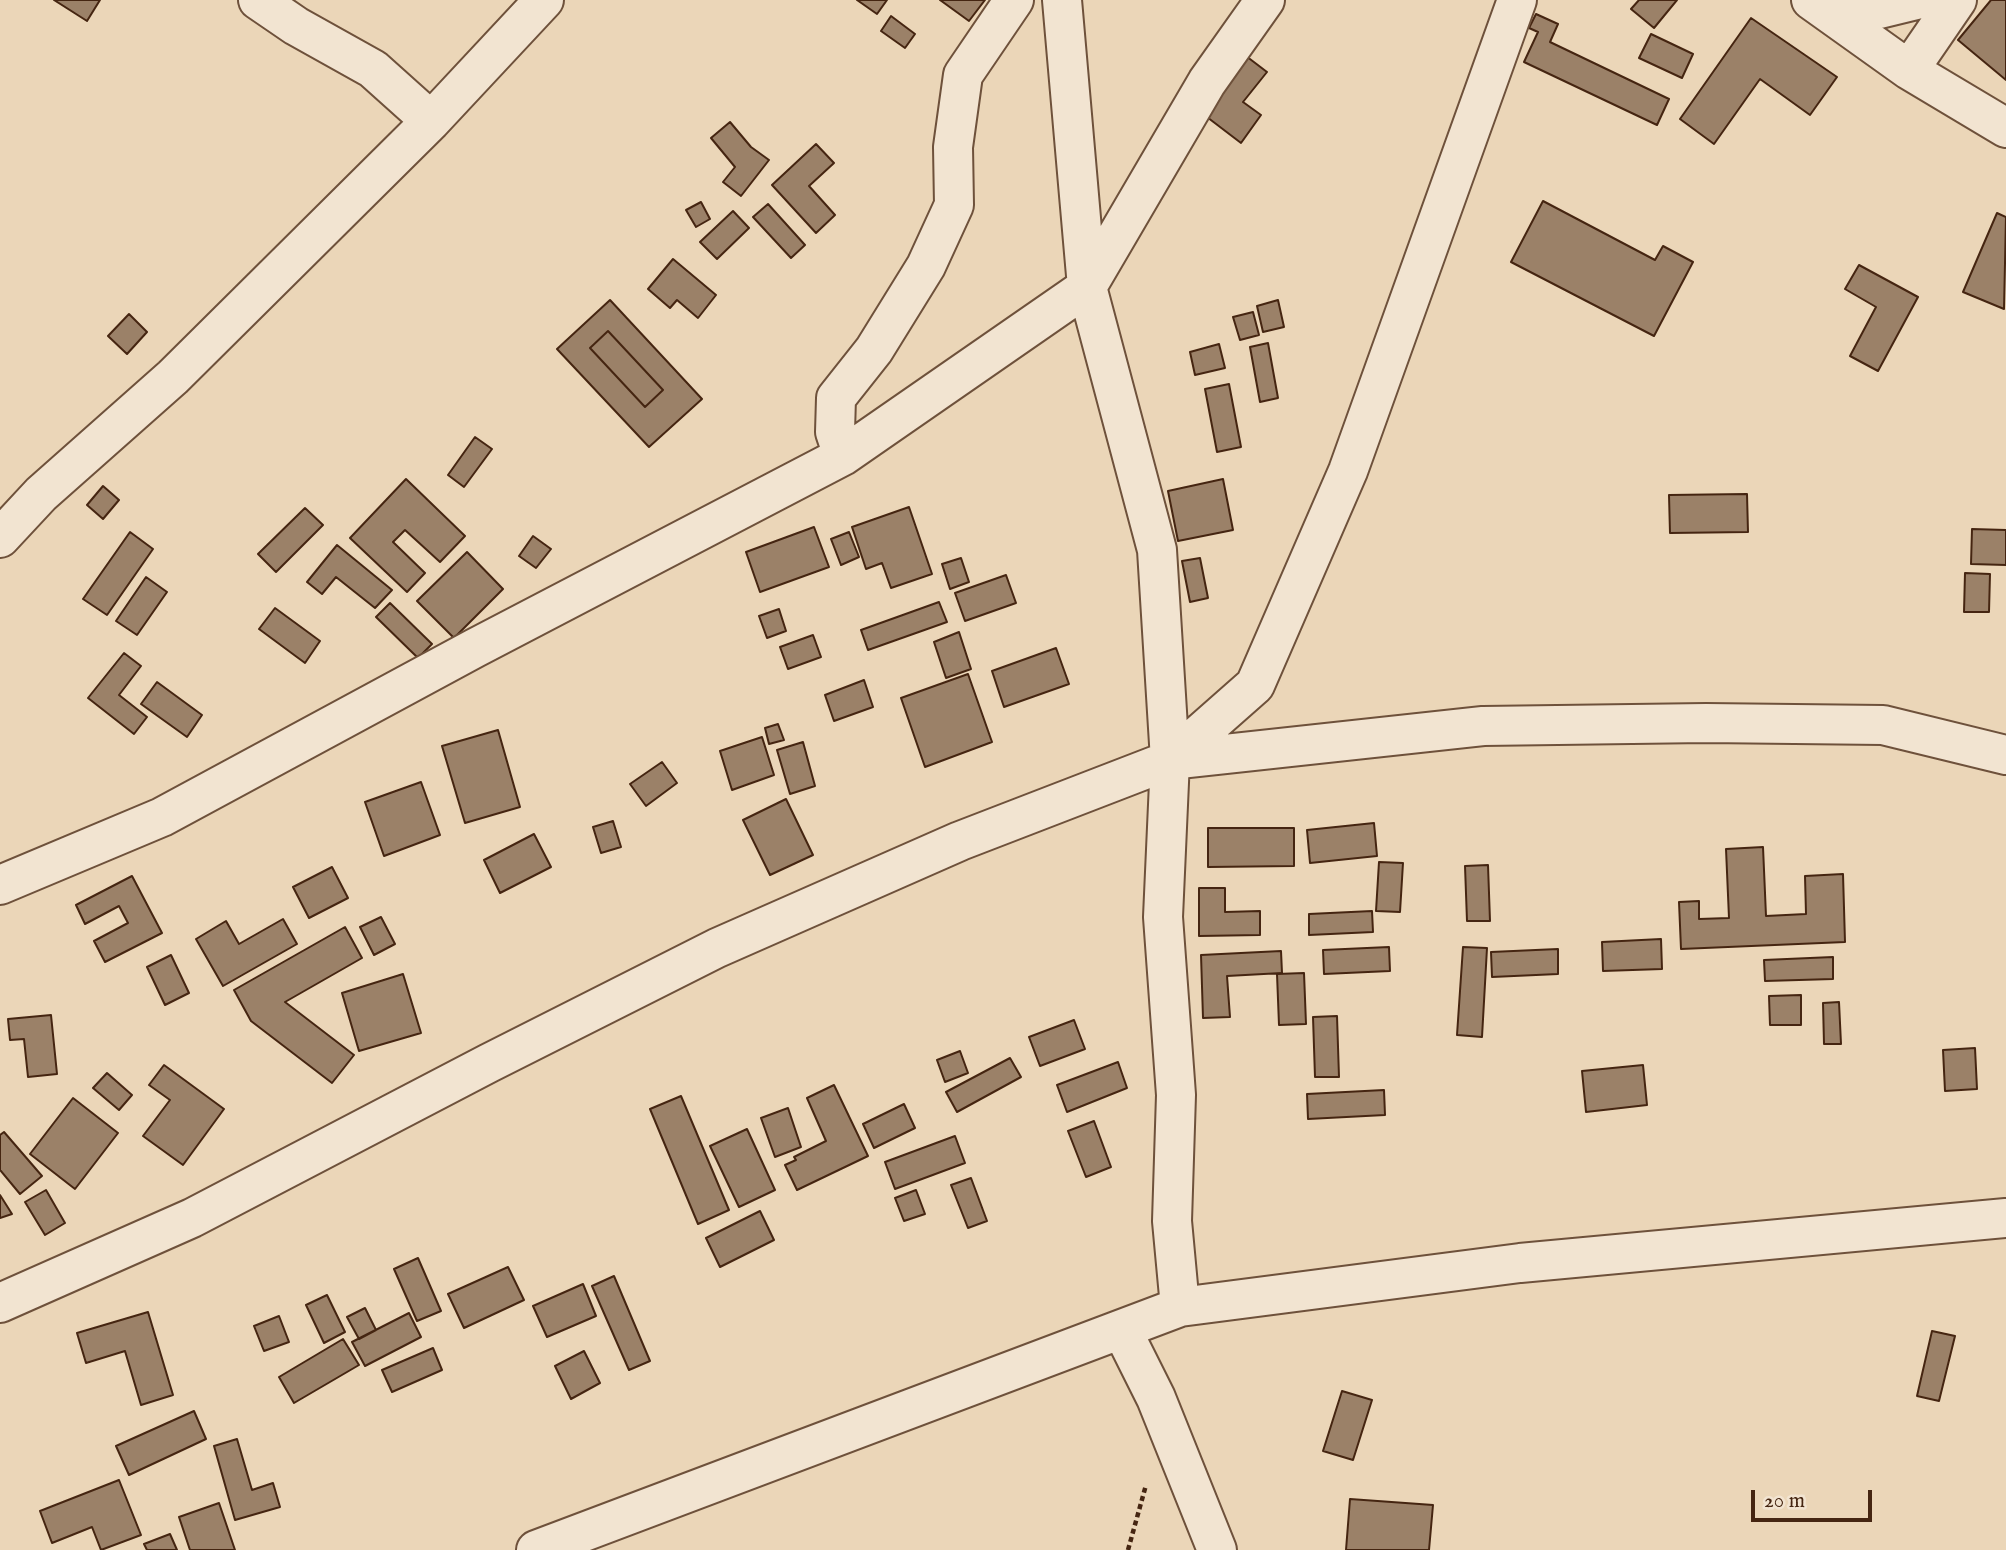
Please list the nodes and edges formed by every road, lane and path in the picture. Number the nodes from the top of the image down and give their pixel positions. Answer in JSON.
{"nodes":[{"id":1,"x":258,"y":0,"type":"edge"},
{"id":2,"x":544,"y":0,"type":"edge"},
{"id":3,"x":1014,"y":0,"type":"edge"},
{"id":4,"x":1062,"y":0,"type":"edge"},
{"id":5,"x":1265,"y":0,"type":"edge"},
{"id":6,"x":1517,"y":0,"type":"edge"},
{"id":7,"x":1811,"y":0,"type":"edge"},
{"id":8,"x":1841,"y":0,"type":"edge"},
{"id":9,"x":1916,"y":0,"type":"edge"},
{"id":10,"x":1957,"y":0,"type":"edge"},
{"id":11,"x":1909,"y":70,"type":"junction"},
{"id":12,"x":431,"y":121,"type":"junction"},
{"id":13,"x":2006,"y":128,"type":"edge"},
{"id":14,"x":1087,"y":287,"type":"junction"},
{"id":15,"x":843,"y":456,"type":"junction"},
{"id":16,"x":0,"y":538,"type":"edge"},
{"id":17,"x":2006,"y":755,"type":"edge"},
{"id":18,"x":1170,"y":760,"type":"junction"},
{"id":19,"x":0,"y":885,"type":"edge"},
{"id":20,"x":2006,"y":1218,"type":"edge"},
{"id":21,"x":0,"y":1303,"type":"edge"},
{"id":22,"x":1180,"y":1307,"type":"junction"},
{"id":23,"x":1122,"y":1329,"type":"junction"},
{"id":24,"x":536,"y":1550,"type":"edge"},
{"id":25,"x":1217,"y":1550,"type":"edge"}],
"edges":[{"from":1,"to":12,"type":"street"},
{"from":2,"to":12,"type":"street"},
{"from":3,"to":15,"type":"street"},
{"from":4,"to":14,"type":"street"},
{"from":5,"to":14,"type":"street"},
{"from":6,"to":18,"type":"street"},
{"from":7,"to":11,"type":"street"},
{"from":8,"to":9,"type":"street"},
{"from":10,"to":11,"type":"street"},
{"from":11,"to":13,"type":"street"},
{"from":12,"to":16,"type":"street"},
{"from":14,"to":15,"type":"street"},
{"from":14,"to":18,"type":"street"},
{"from":15,"to":19,"type":"street"},
{"from":17,"to":18,"type":"street"},
{"from":18,"to":21,"type":"street"},
{"from":18,"to":22,"type":"street"},
{"from":20,"to":22,"type":"street"},
{"from":22,"to":23,"type":"street"},
{"from":23,"to":24,"type":"street"},
{"from":23,"to":25,"type":"street"}]}
